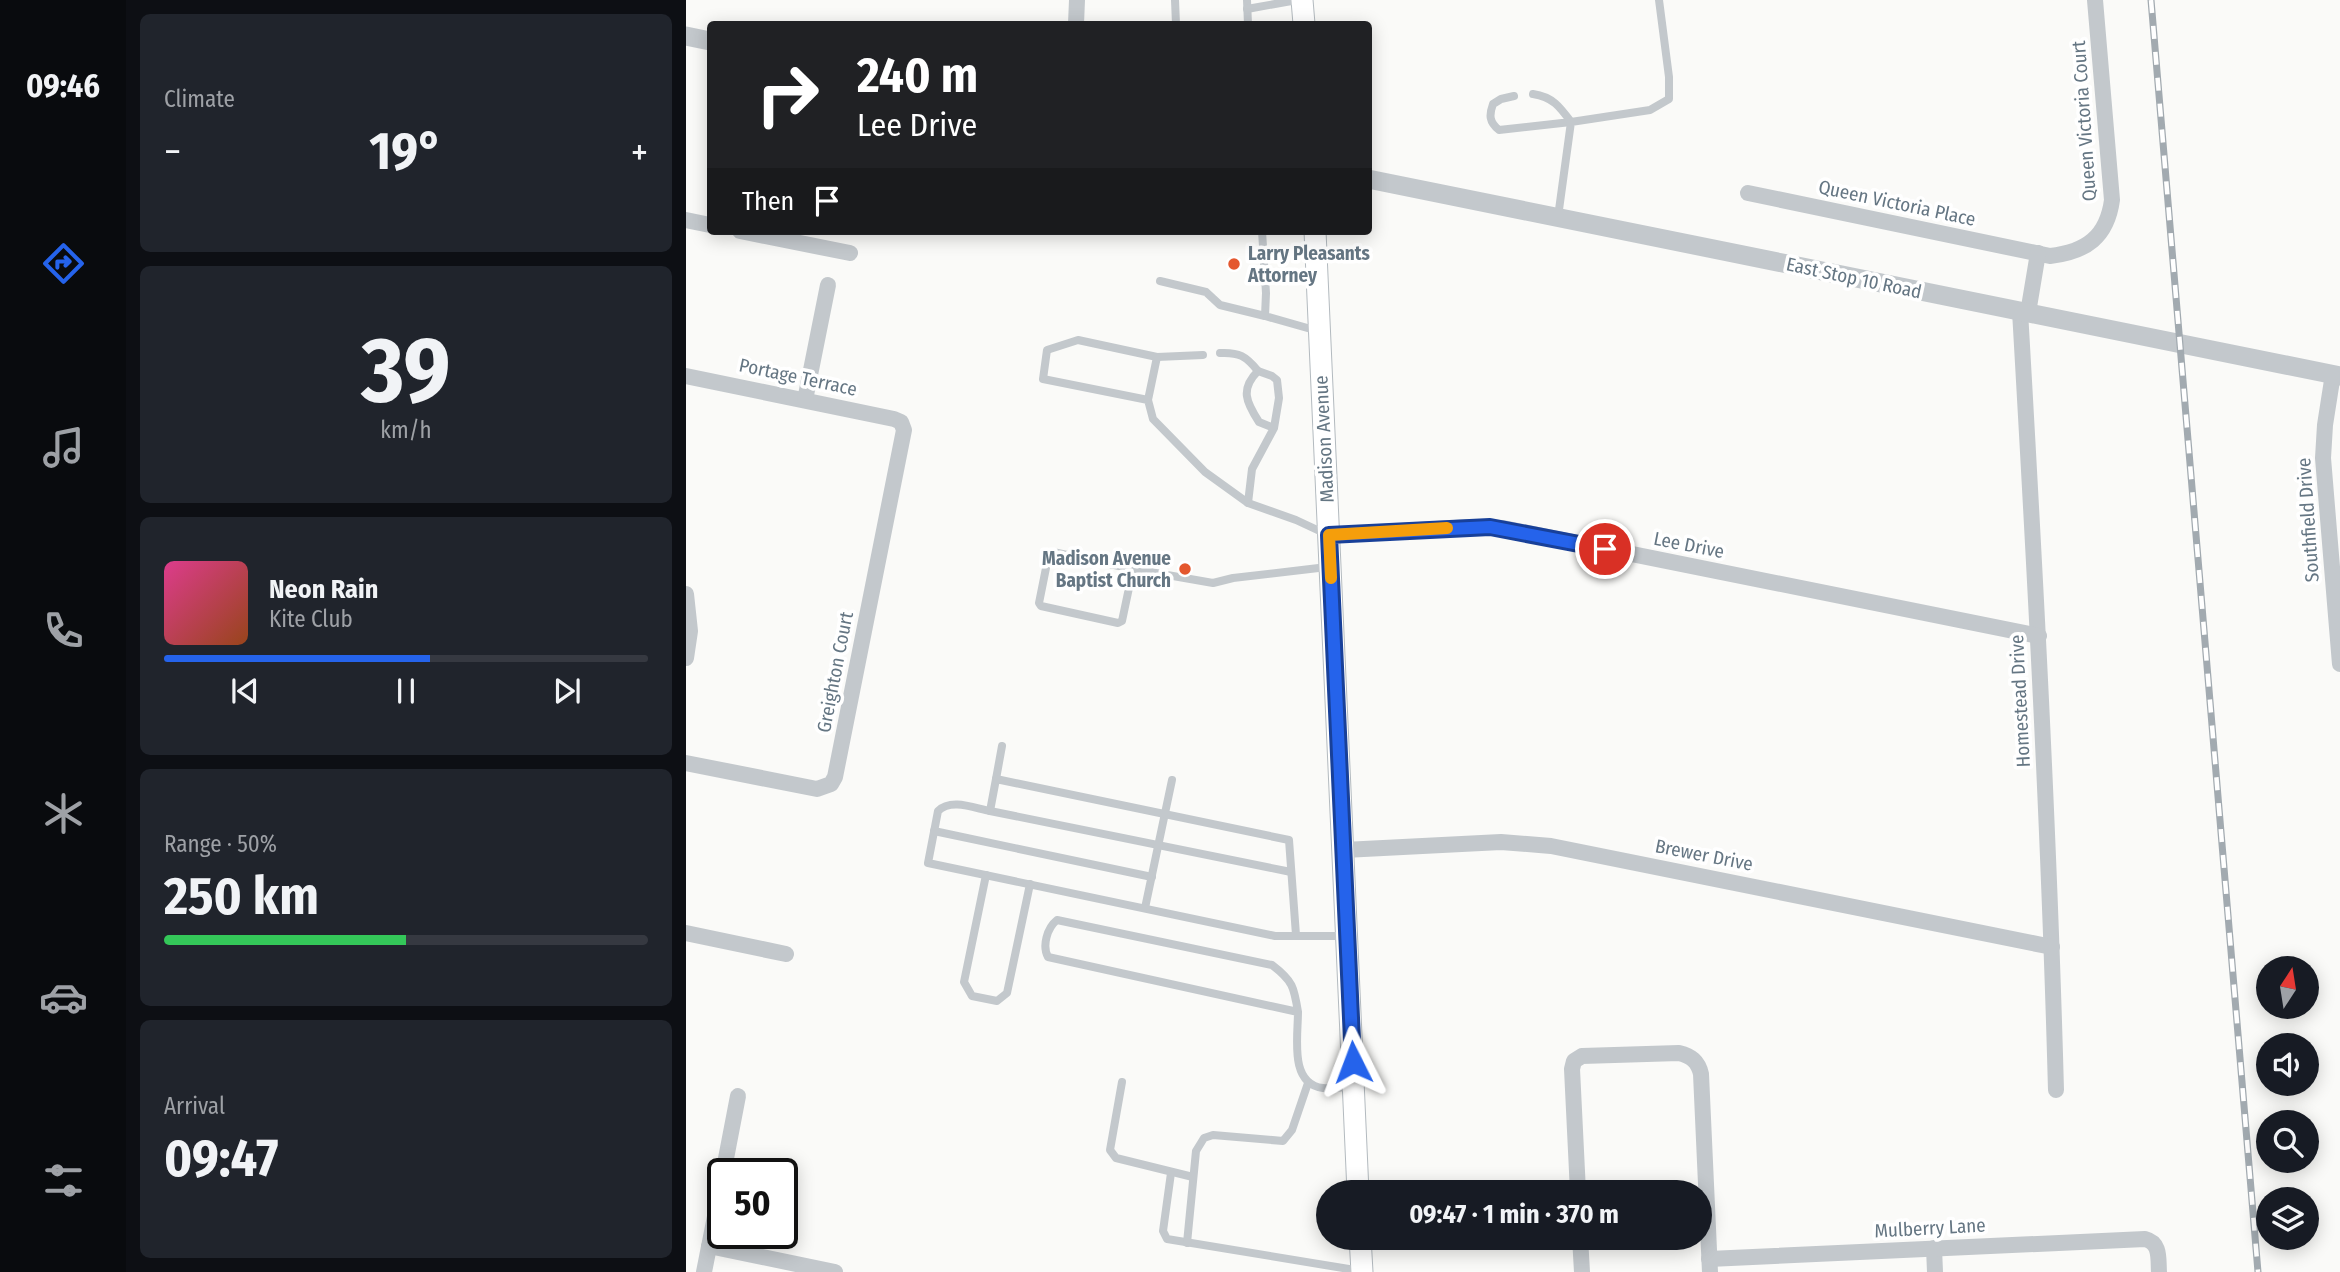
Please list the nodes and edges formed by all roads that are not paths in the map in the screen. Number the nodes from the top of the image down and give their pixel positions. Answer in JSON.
{"nodes":[{"id":1,"x":1077,"y":0,"type":"edge"},
{"id":2,"x":1175,"y":0,"type":"edge"},
{"id":3,"x":1300,"y":0,"type":"edge"},
{"id":4,"x":1659,"y":0,"type":"edge"},
{"id":5,"x":2095,"y":0,"type":"edge"},
{"id":6,"x":1247,"y":5,"type":"edge"},
{"id":7,"x":1076,"y":21,"type":"edge"},
{"id":8,"x":1176,"y":21,"type":"edge"},
{"id":9,"x":1304,"y":21,"type":"edge"},
{"id":10,"x":686,"y":36,"type":"edge"},
{"id":11,"x":707,"y":40,"type":"edge"},
{"id":12,"x":1533,"y":94,"type":"dead end"},
{"id":13,"x":1514,"y":96,"type":"dead end"},
{"id":14,"x":1571,"y":122,"type":"junction"},
{"id":15,"x":1372,"y":180,"type":"edge"},
{"id":16,"x":1748,"y":193,"type":"dead end"},
{"id":17,"x":1558,"y":217,"type":"junction"},
{"id":18,"x":686,"y":220,"type":"edge"},
{"id":19,"x":707,"y":224,"type":"edge"},
{"id":20,"x":760,"y":235,"type":"edge"},
{"id":21,"x":1262,"y":235,"type":"edge"},
{"id":22,"x":1315,"y":235,"type":"edge"},
{"id":23,"x":850,"y":253,"type":"dead end"},
{"id":24,"x":2038,"y":253,"type":"junction"},
{"id":25,"x":1160,"y":281,"type":"dead end"},
{"id":26,"x":828,"y":285,"type":"dead end"},
{"id":27,"x":2024,"y":312,"type":"junction"},
{"id":28,"x":1265,"y":316,"type":"junction"},
{"id":29,"x":1320,"y":332,"type":"junction"},
{"id":30,"x":1220,"y":354,"type":"dead end"},
{"id":31,"x":1203,"y":355,"type":"dead end"},
{"id":32,"x":1157,"y":357,"type":"junction"},
{"id":33,"x":1258,"y":371,"type":"junction"},
{"id":34,"x":2337,"y":375,"type":"edge"},
{"id":35,"x":686,"y":376,"type":"edge"},
{"id":36,"x":805,"y":400,"type":"junction"},
{"id":37,"x":1148,"y":400,"type":"junction"},
{"id":38,"x":901,"y":422,"type":"joint"},
{"id":39,"x":1274,"y":428,"type":"junction"},
{"id":40,"x":1248,"y":503,"type":"junction"},
{"id":41,"x":2334,"y":506,"type":"edge"},
{"id":42,"x":1329,"y":535,"type":"junction"},
{"id":43,"x":1330,"y":567,"type":"junction"},
{"id":44,"x":1133,"y":569,"type":"junction"},
{"id":45,"x":686,"y":594,"type":"edge"},
{"id":46,"x":688,"y":631,"type":"edge"},
{"id":47,"x":2039,"y":636,"type":"junction"},
{"id":48,"x":686,"y":658,"type":"edge"},
{"id":49,"x":2340,"y":664,"type":"edge"},
{"id":50,"x":1002,"y":746,"type":"dead end"},
{"id":51,"x":686,"y":763,"type":"edge"},
{"id":52,"x":996,"y":779,"type":"junction"},
{"id":53,"x":1172,"y":780,"type":"dead end"},
{"id":54,"x":990,"y":811,"type":"junction"},
{"id":55,"x":1165,"y":814,"type":"junction"},
{"id":56,"x":934,"y":831,"type":"junction"},
{"id":57,"x":1158,"y":845,"type":"junction"},
{"id":58,"x":1344,"y":850,"type":"junction"},
{"id":59,"x":1291,"y":872,"type":"junction"},
{"id":60,"x":986,"y":875,"type":"junction"},
{"id":61,"x":1152,"y":877,"type":"junction"},
{"id":62,"x":1030,"y":884,"type":"junction"},
{"id":63,"x":1145,"y":908,"type":"junction"},
{"id":64,"x":686,"y":933,"type":"edge"},
{"id":65,"x":1296,"y":935,"type":"junction"},
{"id":66,"x":1347,"y":936,"type":"junction"},
{"id":67,"x":2052,"y":947,"type":"junction"},
{"id":68,"x":786,"y":954,"type":"dead end"},
{"id":69,"x":1298,"y":1012,"type":"junction"},
{"id":70,"x":1122,"y":1082,"type":"dead end"},
{"id":71,"x":1308,"y":1083,"type":"junction"},
{"id":72,"x":1354,"y":1087,"type":"junction"},
{"id":73,"x":2056,"y":1090,"type":"dead end"},
{"id":74,"x":738,"y":1096,"type":"dead end"},
{"id":75,"x":726,"y":1158,"type":"edge"},
{"id":76,"x":1171,"y":1173,"type":"junction"},
{"id":77,"x":1193,"y":1177,"type":"junction"},
{"id":78,"x":1358,"y":1180,"type":"edge"},
{"id":79,"x":1577,"y":1180,"type":"edge"},
{"id":80,"x":1705,"y":1180,"type":"edge"},
{"id":81,"x":1187,"y":1243,"type":"junction"},
{"id":82,"x":1934,"y":1248,"type":"junction"},
{"id":83,"x":708,"y":1249,"type":"edge"},
{"id":84,"x":724,"y":1249,"type":"edge"},
{"id":85,"x":1361,"y":1250,"type":"edge"},
{"id":86,"x":1581,"y":1250,"type":"edge"},
{"id":87,"x":1709,"y":1266,"type":"edge"},
{"id":88,"x":704,"y":1272,"type":"edge"},
{"id":89,"x":835,"y":1272,"type":"edge"},
{"id":90,"x":1362,"y":1272,"type":"edge"},
{"id":91,"x":1582,"y":1272,"type":"edge"},
{"id":92,"x":1935,"y":1272,"type":"edge"},
{"id":93,"x":2159,"y":1272,"type":"edge"}],
"edges":[{"from":1,"to":7,"type":"street"},
{"from":2,"to":8,"type":"lane"},
{"from":3,"to":6,"type":"lane"},
{"from":3,"to":9,"type":"main road"},
{"from":4,"to":14,"type":"lane"},
{"from":5,"to":24,"type":"street","name":"Queen Victoria Court"},
{"from":10,"to":11,"type":"street"},
{"from":12,"to":14,"type":"lane"},
{"from":13,"to":14,"type":"lane"},
{"from":14,"to":17,"type":"lane"},
{"from":15,"to":17,"type":"street","name":"East Stop 10 Road"},
{"from":16,"to":24,"type":"street","name":"Queen Victoria Place"},
{"from":17,"to":27,"type":"street","name":"East Stop 10 Road"},
{"from":18,"to":19,"type":"street"},
{"from":20,"to":23,"type":"street"},
{"from":21,"to":28,"type":"lane"},
{"from":22,"to":29,"type":"main road","name":"Madison Avenue"},
{"from":24,"to":27,"type":"street"},
{"from":25,"to":28,"type":"lane"},
{"from":26,"to":36,"type":"street"},
{"from":27,"to":34,"type":"street","name":"East Stop 10 Road"},
{"from":27,"to":47,"type":"street","name":"Homestead Drive"},
{"from":28,"to":29,"type":"lane"},
{"from":29,"to":42,"type":"main road","name":"Madison Avenue"},
{"from":30,"to":33,"type":"lane"},
{"from":31,"to":32,"type":"lane"},
{"from":32,"to":37,"type":"lane"},
{"from":32,"to":37,"type":"lane"},
{"from":33,"to":39,"type":"lane"},
{"from":33,"to":39,"type":"lane"},
{"from":34,"to":41,"type":"street","name":"Southfield Drive"},
{"from":35,"to":36,"type":"street","name":"Portage Terrace"},
{"from":36,"to":38,"type":"street","name":"Portage Terrace"},
{"from":37,"to":40,"type":"lane"},
{"from":38,"to":51,"type":"street","name":"Greighton Court"},
{"from":39,"to":40,"type":"lane"},
{"from":40,"to":42,"type":"lane"},
{"from":41,"to":49,"type":"street","name":"Southfield Drive"},
{"from":42,"to":43,"type":"main road","name":"Madison Avenue"},
{"from":42,"to":47,"type":"street","name":"Lee Drive"},
{"from":43,"to":44,"type":"lane"},
{"from":43,"to":58,"type":"main road","name":"Madison Avenue"},
{"from":44,"to":44,"type":"lane"},
{"from":45,"to":46,"type":"street"},
{"from":46,"to":48,"type":"street"},
{"from":47,"to":67,"type":"street","name":"Homestead Drive"},
{"from":50,"to":52,"type":"lane"},
{"from":52,"to":54,"type":"lane"},
{"from":52,"to":55,"type":"lane"},
{"from":53,"to":55,"type":"lane"},
{"from":54,"to":56,"type":"lane"},
{"from":54,"to":57,"type":"lane"},
{"from":55,"to":57,"type":"lane"},
{"from":55,"to":59,"type":"lane"},
{"from":56,"to":60,"type":"lane"},
{"from":56,"to":61,"type":"lane"},
{"from":57,"to":59,"type":"lane"},
{"from":57,"to":61,"type":"lane"},
{"from":58,"to":66,"type":"main road","name":"Madison Avenue"},
{"from":58,"to":67,"type":"street","name":"Brewer Drive"},
{"from":59,"to":65,"type":"lane"},
{"from":60,"to":62,"type":"lane"},
{"from":60,"to":62,"type":"lane"},
{"from":61,"to":63,"type":"lane"},
{"from":62,"to":63,"type":"lane"},
{"from":63,"to":65,"type":"lane"},
{"from":64,"to":68,"type":"street"},
{"from":65,"to":66,"type":"lane"},
{"from":66,"to":72,"type":"main road","name":"Madison Avenue"},
{"from":67,"to":73,"type":"street","name":"Homestead Drive"},
{"from":69,"to":69,"type":"lane"},
{"from":69,"to":71,"type":"lane"},
{"from":70,"to":76,"type":"lane"},
{"from":71,"to":72,"type":"lane"},
{"from":71,"to":77,"type":"lane"},
{"from":72,"to":78,"type":"main road","name":"Madison Avenue"},
{"from":74,"to":75,"type":"street"},
{"from":76,"to":77,"type":"lane"},
{"from":76,"to":81,"type":"lane"},
{"from":77,"to":81,"type":"lane"},
{"from":79,"to":80,"type":"street"},
{"from":81,"to":90,"type":"lane"},
{"from":82,"to":87,"type":"street","name":"Mulberry Lane"},
{"from":82,"to":92,"type":"street"},
{"from":82,"to":93,"type":"street","name":"Mulberry Lane"},
{"from":83,"to":88,"type":"street"},
{"from":84,"to":89,"type":"street"},
{"from":85,"to":90,"type":"main road"},
{"from":86,"to":91,"type":"street"}]}
